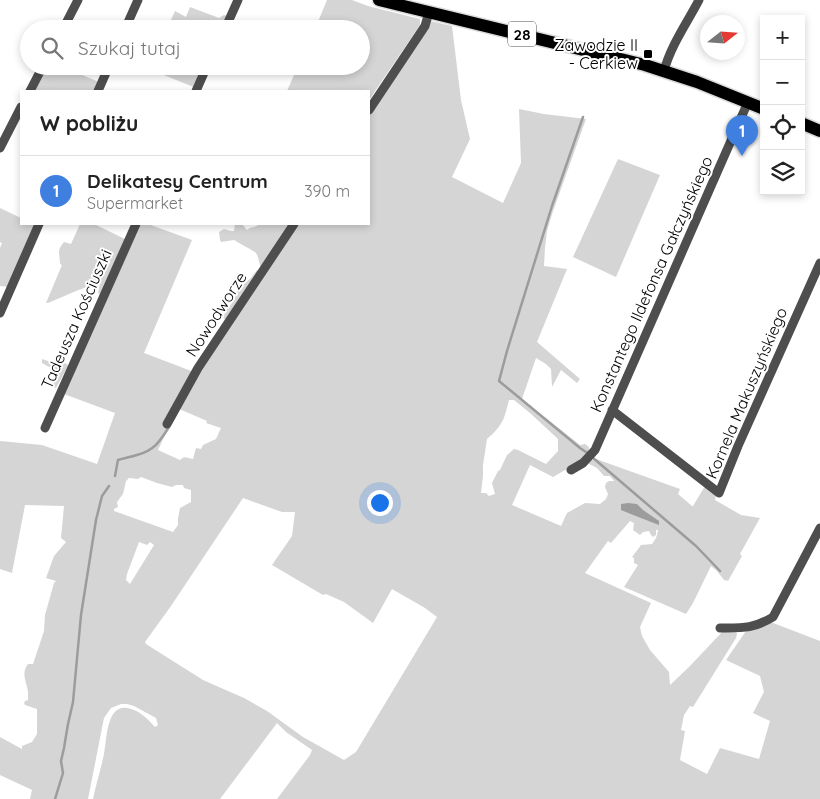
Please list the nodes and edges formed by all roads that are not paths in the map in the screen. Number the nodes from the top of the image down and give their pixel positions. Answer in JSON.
{"nodes":[{"id":1,"x":78,"y":0,"type":"edge"},
{"id":2,"x":138,"y":0,"type":"edge"},
{"id":3,"x":238,"y":0,"type":"edge"},
{"id":4,"x":380,"y":0,"type":"edge"},
{"id":5,"x":699,"y":0,"type":"edge"},
{"id":6,"x":429,"y":12,"type":"junction"},
{"id":7,"x":67,"y":20,"type":"edge"},
{"id":8,"x":129,"y":20,"type":"edge"},
{"id":9,"x":229,"y":20,"type":"edge"},
{"id":10,"x":664,"y":71,"type":"junction"},
{"id":11,"x":38,"y":75,"type":"edge"},
{"id":12,"x":105,"y":75,"type":"edge"},
{"id":13,"x":204,"y":75,"type":"edge"},
{"id":14,"x":31,"y":90,"type":"edge"},
{"id":15,"x":98,"y":90,"type":"edge"},
{"id":16,"x":196,"y":90,"type":"edge"},
{"id":17,"x":748,"y":102,"type":"junction"},
{"id":18,"x":760,"y":107,"type":"edge"},
{"id":19,"x":370,"y":108,"type":"edge"},
{"id":20,"x":20,"y":109,"type":"edge"},
{"id":21,"x":805,"y":125,"type":"edge"},
{"id":22,"x":820,"y":131,"type":"edge"},
{"id":23,"x":0,"y":148,"type":"edge"},
{"id":24,"x":39,"y":225,"type":"edge"},
{"id":25,"x":136,"y":225,"type":"edge"},
{"id":26,"x":293,"y":225,"type":"edge"},
{"id":27,"x":820,"y":263,"type":"edge"},
{"id":28,"x":0,"y":313,"type":"edge"},
{"id":29,"x":612,"y":410,"type":"junction"},
{"id":30,"x":167,"y":424,"type":"dead end"},
{"id":31,"x":45,"y":428,"type":"dead end"},
{"id":32,"x":571,"y":470,"type":"dead end"},
{"id":33,"x":820,"y":528,"type":"edge"},
{"id":34,"x":811,"y":546,"type":"junction"},
{"id":35,"x":820,"y":551,"type":"edge"},
{"id":36,"x":720,"y":628,"type":"dead end"}],
"edges":[{"from":1,"to":7,"type":"street"},
{"from":2,"to":8,"type":"street"},
{"from":3,"to":9,"type":"street"},
{"from":4,"to":6,"type":"main road","number":"28"},
{"from":5,"to":10,"type":"street"},
{"from":6,"to":10,"type":"main road","number":"28"},
{"from":6,"to":19,"type":"street"},
{"from":10,"to":17,"type":"main road","number":"28"},
{"from":11,"to":14,"type":"street"},
{"from":12,"to":15,"type":"street"},
{"from":13,"to":16,"type":"street"},
{"from":17,"to":18,"type":"main road","number":"28"},
{"from":17,"to":29,"type":"street","name":"Konstantego Ildefonsa Gałczyńskiego"},
{"from":20,"to":23,"type":"street"},
{"from":21,"to":22,"type":"main road"},
{"from":24,"to":28,"type":"street"},
{"from":25,"to":31,"type":"street","name":"Tadeusza Kościuszki"},
{"from":26,"to":30,"type":"street","name":"Nowodworze"},
{"from":27,"to":29,"type":"street","name":"Kornela Makuszyńskiego"},
{"from":29,"to":32,"type":"street","name":"Konstantego Ildefonsa Gałczyńskiego"},
{"from":33,"to":34,"type":"street"},
{"from":34,"to":35,"type":"street"},
{"from":34,"to":36,"type":"street"}]}
